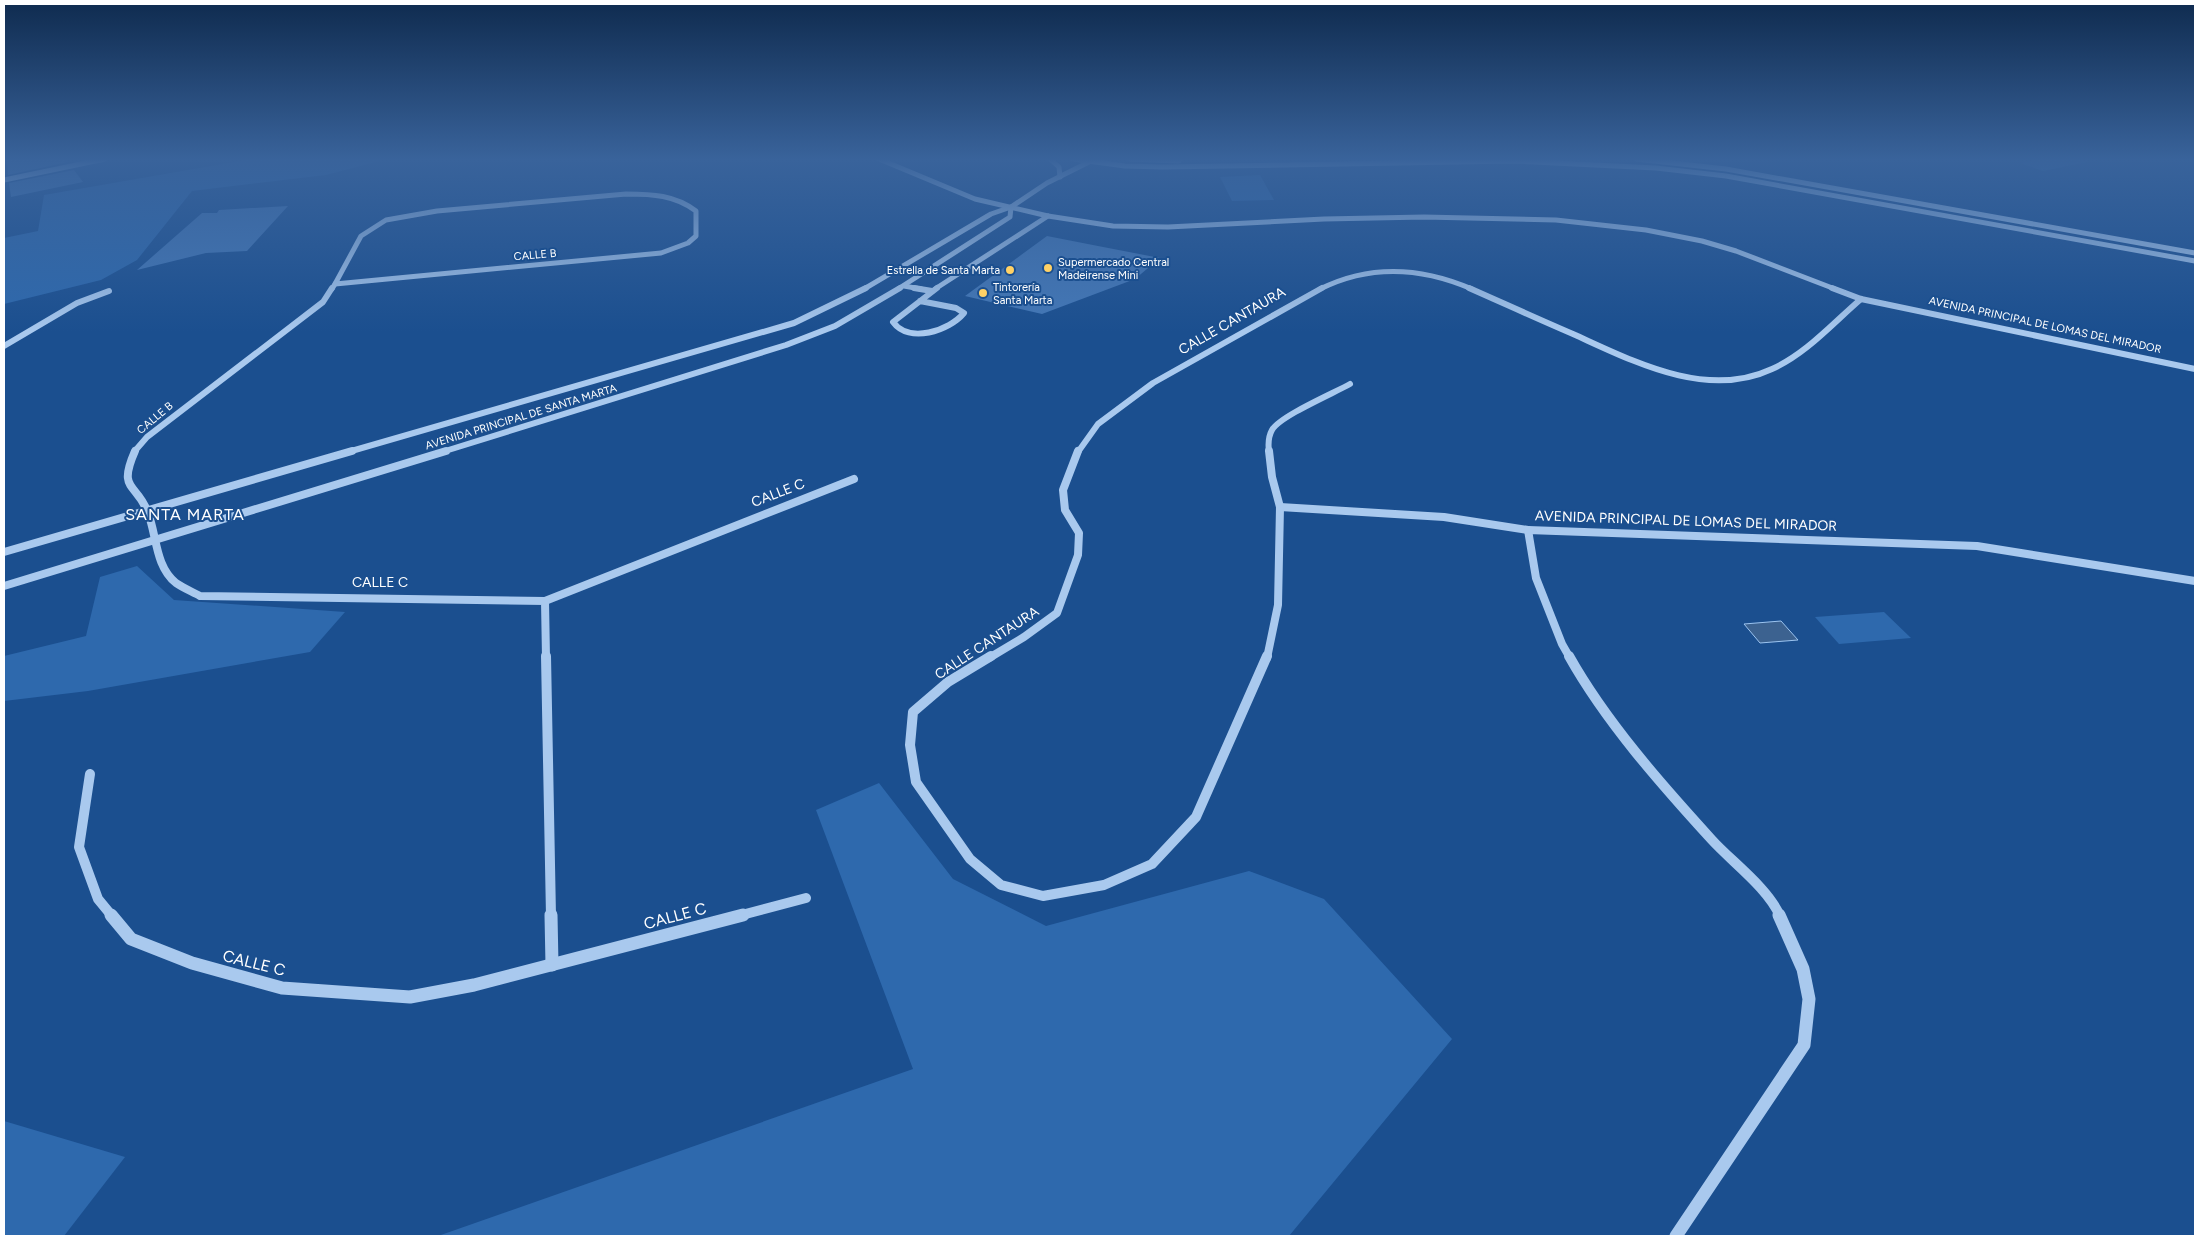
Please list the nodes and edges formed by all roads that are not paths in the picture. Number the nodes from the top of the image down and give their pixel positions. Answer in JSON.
{"nodes":[{"id":1,"x":398,"y":217,"type":"edge"},
{"id":2,"x":696,"y":217,"type":"edge"},
{"id":3,"x":986,"y":217,"type":"edge"},
{"id":4,"x":1010,"y":217,"type":"edge"},
{"id":5,"x":1047,"y":217,"type":"edge"},
{"id":6,"x":1054,"y":217,"type":"edge"},
{"id":7,"x":1951,"y":217,"type":"edge"},
{"id":8,"x":1993,"y":217,"type":"edge"},
{"id":9,"x":2195,"y":253,"type":"edge"},
{"id":10,"x":2195,"y":261,"type":"edge"},
{"id":11,"x":335,"y":284,"type":"junction"},
{"id":12,"x":904,"y":286,"type":"junction"},
{"id":13,"x":109,"y":291,"type":"dead end"},
{"id":14,"x":932,"y":291,"type":"junction"},
{"id":15,"x":1861,"y":299,"type":"junction"},
{"id":16,"x":920,"y":301,"type":"junction"},
{"id":17,"x":4,"y":346,"type":"edge"},
{"id":18,"x":2195,"y":369,"type":"edge"},
{"id":19,"x":1350,"y":384,"type":"dead end"},
{"id":20,"x":854,"y":479,"type":"dead end"},
{"id":21,"x":1280,"y":506,"type":"junction"},
{"id":22,"x":148,"y":511,"type":"junction"},
{"id":23,"x":1528,"y":530,"type":"junction"},
{"id":24,"x":155,"y":541,"type":"junction"},
{"id":25,"x":4,"y":552,"type":"edge"},
{"id":26,"x":2195,"y":581,"type":"edge"},
{"id":27,"x":4,"y":586,"type":"edge"},
{"id":28,"x":545,"y":601,"type":"junction"},
{"id":29,"x":90,"y":774,"type":"dead end"},
{"id":30,"x":806,"y":898,"type":"dead end"},
{"id":31,"x":552,"y":965,"type":"junction"},
{"id":32,"x":1676,"y":1236,"type":"edge"}],
"edges":[{"from":1,"to":11,"type":"street","name":"CALLE B"},
{"from":2,"to":11,"type":"street","name":"CALLE B"},
{"from":3,"to":22,"type":"street","name":"AVENIDA PRINCIPAL DE SANTA MARTA"},
{"from":4,"to":12,"type":"street","name":"AVENIDA PRINCIPAL DE SANTA MARTA"},
{"from":5,"to":14,"type":"street"},
{"from":6,"to":15,"type":"street","name":"AVENIDA PRINCIPAL DE LOMAS DEL MIRADOR"},
{"from":7,"to":10,"type":"street"},
{"from":8,"to":9,"type":"street"},
{"from":11,"to":22,"type":"street","name":"CALLE B"},
{"from":12,"to":14,"type":"street"},
{"from":12,"to":24,"type":"street","name":"AVENIDA PRINCIPAL DE SANTA MARTA"},
{"from":13,"to":17,"type":"street"},
{"from":14,"to":16,"type":"street"},
{"from":15,"to":18,"type":"street","name":"AVENIDA PRINCIPAL DE LOMAS DEL MIRADOR"},
{"from":15,"to":21,"type":"street","name":"CALLE CANTAURA"},
{"from":16,"to":16,"type":"street"},
{"from":19,"to":21,"type":"street","name":"CALLE CANTAURA"},
{"from":20,"to":28,"type":"street","name":"CALLE C"},
{"from":21,"to":23,"type":"street"},
{"from":22,"to":24,"type":"street","name":"CALLE C"},
{"from":22,"to":25,"type":"street","name":"AVENIDA PRINCIPAL DE SANTA MARTA"},
{"from":23,"to":26,"type":"street","name":"AVENIDA PRINCIPAL DE LOMAS DEL MIRADOR"},
{"from":23,"to":32,"type":"street","name":"AVENIDA PRINCIPAL DE LOMAS DEL MIRADOR"},
{"from":24,"to":27,"type":"street","name":"AVENIDA PRINCIPAL DE SANTA MARTA"},
{"from":24,"to":28,"type":"street","name":"CALLE C"},
{"from":28,"to":31,"type":"street"},
{"from":29,"to":31,"type":"street","name":"CALLE C"},
{"from":30,"to":31,"type":"street","name":"CALLE C"}]}
